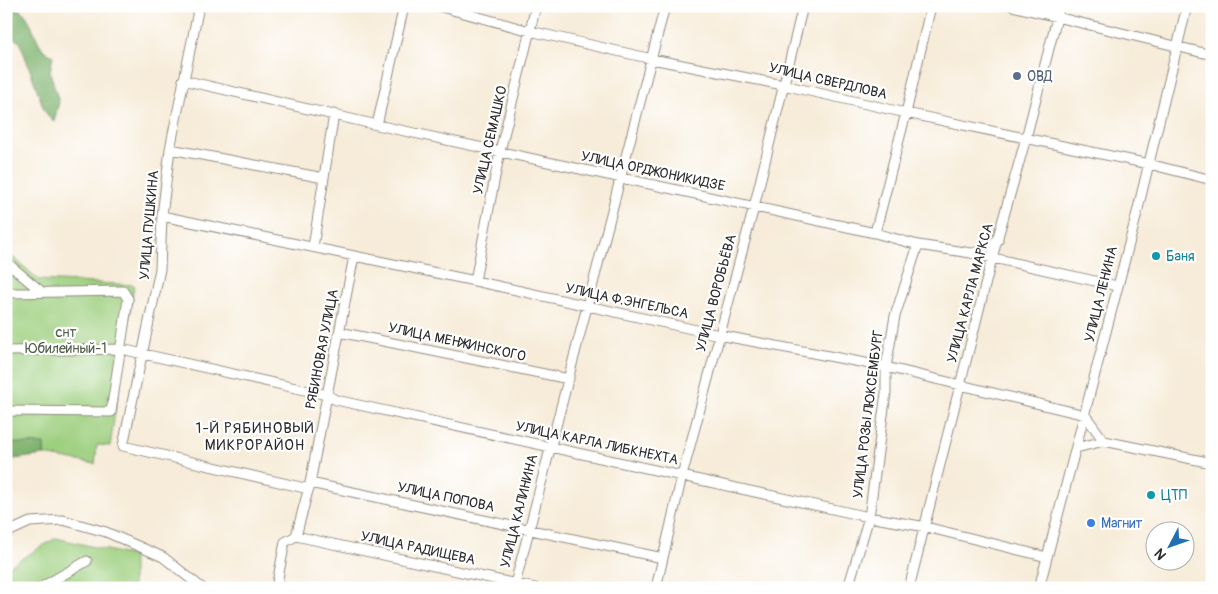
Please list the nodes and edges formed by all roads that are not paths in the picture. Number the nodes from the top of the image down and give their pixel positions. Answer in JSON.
{"nodes":[{"id":1,"x":199,"y":6,"type":"edge"},
{"id":2,"x":404,"y":6,"type":"edge"},
{"id":3,"x":438,"y":6,"type":"edge"},
{"id":4,"x":536,"y":6,"type":"edge"},
{"id":5,"x":665,"y":6,"type":"edge"},
{"id":6,"x":803,"y":6,"type":"edge"},
{"id":7,"x":931,"y":6,"type":"edge"},
{"id":8,"x":1012,"y":6,"type":"edge"},
{"id":9,"x":1060,"y":6,"type":"edge"},
{"id":10,"x":1187,"y":6,"type":"edge"},
{"id":11,"x":1056,"y":18,"type":"junction"},
{"id":12,"x":530,"y":31,"type":"junction"},
{"id":13,"x":1177,"y":46,"type":"junction"},
{"id":14,"x":1212,"y":54,"type":"edge"},
{"id":15,"x":652,"y":59,"type":"junction"},
{"id":16,"x":183,"y":80,"type":"junction"},
{"id":17,"x":783,"y":84,"type":"junction"},
{"id":18,"x":906,"y":113,"type":"junction"},
{"id":19,"x":334,"y":114,"type":"junction"},
{"id":20,"x":377,"y":125,"type":"junction"},
{"id":21,"x":1026,"y":138,"type":"junction"},
{"id":22,"x":170,"y":149,"type":"junction"},
{"id":23,"x":500,"y":152,"type":"junction"},
{"id":24,"x":1149,"y":164,"type":"junction"},
{"id":25,"x":324,"y":178,"type":"junction"},
{"id":26,"x":620,"y":178,"type":"junction"},
{"id":27,"x":1212,"y":180,"type":"edge"},
{"id":28,"x":754,"y":207,"type":"junction"},
{"id":29,"x":162,"y":216,"type":"junction"},
{"id":30,"x":875,"y":233,"type":"junction"},
{"id":31,"x":998,"y":239,"type":"junction"},
{"id":32,"x":918,"y":244,"type":"junction"},
{"id":33,"x":314,"y":247,"type":"junction"},
{"id":34,"x":972,"y":253,"type":"junction"},
{"id":35,"x":354,"y":256,"type":"junction"},
{"id":36,"x":992,"y":258,"type":"junction"},
{"id":37,"x":6,"y":262,"type":"edge"},
{"id":38,"x":475,"y":281,"type":"junction"},
{"id":39,"x":1117,"y":286,"type":"junction"},
{"id":40,"x":42,"y":292,"type":"junction"},
{"id":41,"x":6,"y":293,"type":"edge"},
{"id":42,"x":588,"y":307,"type":"junction"},
{"id":43,"x":339,"y":332,"type":"junction"},
{"id":44,"x":719,"y":335,"type":"junction"},
{"id":45,"x":121,"y":349,"type":"junction"},
{"id":46,"x":6,"y":351,"type":"edge"},
{"id":47,"x":143,"y":353,"type":"junction"},
{"id":48,"x":886,"y":367,"type":"junction"},
{"id":49,"x":569,"y":379,"type":"junction"},
{"id":50,"x":959,"y":386,"type":"junction"},
{"id":51,"x":327,"y":395,"type":"junction"},
{"id":52,"x":6,"y":411,"type":"edge"},
{"id":53,"x":1085,"y":415,"type":"junction"},
{"id":54,"x":1104,"y":442,"type":"junction"},
{"id":55,"x":123,"y":446,"type":"joint"},
{"id":56,"x":550,"y":447,"type":"junction"},
{"id":57,"x":1076,"y":448,"type":"junction"},
{"id":58,"x":1212,"y":463,"type":"edge"},
{"id":59,"x":682,"y":476,"type":"junction"},
{"id":60,"x":310,"y":486,"type":"junction"},
{"id":61,"x":869,"y":517,"type":"junction"},
{"id":62,"x":926,"y":526,"type":"junction"},
{"id":63,"x":530,"y":528,"type":"junction"},
{"id":64,"x":6,"y":533,"type":"edge"},
{"id":65,"x":296,"y":536,"type":"junction"},
{"id":66,"x":1047,"y":557,"type":"junction"},
{"id":67,"x":663,"y":558,"type":"junction"},
{"id":68,"x":87,"y":561,"type":"dead end"},
{"id":69,"x":515,"y":586,"type":"edge"},
{"id":70,"x":40,"y":588,"type":"edge"},
{"id":71,"x":202,"y":588,"type":"edge"},
{"id":72,"x":276,"y":588,"type":"edge"},
{"id":73,"x":535,"y":588,"type":"edge"},
{"id":74,"x":656,"y":588,"type":"edge"},
{"id":75,"x":848,"y":588,"type":"edge"},
{"id":76,"x":908,"y":588,"type":"edge"},
{"id":77,"x":1039,"y":588,"type":"edge"}],
"edges":[{"from":1,"to":16,"type":"street","name":"УЛИЦА ПУШКИНА"},
{"from":2,"to":20,"type":"street"},
{"from":3,"to":12,"type":"street","name":"УЛИЦА СВЕРДЛОВА"},
{"from":4,"to":12,"type":"street","name":"УЛИЦА СЕМАШКО"},
{"from":5,"to":15,"type":"street","name":"УЛИЦА КАЛИНИНА"},
{"from":6,"to":17,"type":"street","name":"УЛИЦА ВОРОБЬЁВА"},
{"from":7,"to":18,"type":"street"},
{"from":8,"to":11,"type":"street"},
{"from":9,"to":11,"type":"street","name":"УЛИЦА КАРЛА МАРКСА"},
{"from":10,"to":13,"type":"street","name":"УЛИЦА ЛЕНИНА"},
{"from":11,"to":13,"type":"street"},
{"from":11,"to":21,"type":"street","name":"УЛИЦА КАРЛА МАРКСА"},
{"from":12,"to":15,"type":"street","name":"УЛИЦА СВЕРДЛОВА"},
{"from":12,"to":23,"type":"street","name":"УЛИЦА СЕМАШКО"},
{"from":13,"to":14,"type":"street"},
{"from":13,"to":24,"type":"street","name":"УЛИЦА ЛЕНИНА"},
{"from":15,"to":17,"type":"street","name":"УЛИЦА СВЕРДЛОВА"},
{"from":15,"to":26,"type":"street","name":"УЛИЦА КАЛИНИНА"},
{"from":16,"to":19,"type":"street","name":"УЛИЦА ОРДЖОНИКИДЗЕ"},
{"from":16,"to":22,"type":"street","name":"УЛИЦА ПУШКИНА"},
{"from":17,"to":18,"type":"street","name":"УЛИЦА СВЕРДЛОВА"},
{"from":17,"to":28,"type":"street","name":"УЛИЦА ВОРОБЬЁВА"},
{"from":18,"to":21,"type":"street","name":"УЛИЦА СВЕРДЛОВА"},
{"from":18,"to":30,"type":"street"},
{"from":19,"to":20,"type":"street","name":"УЛИЦА ОРДЖОНИКИДЗЕ"},
{"from":19,"to":25,"type":"street"},
{"from":20,"to":23,"type":"street","name":"УЛИЦА ОРДЖОНИКИДЗЕ"},
{"from":21,"to":24,"type":"street","name":"УЛИЦА СВЕРДЛОВА"},
{"from":21,"to":31,"type":"street","name":"УЛИЦА КАРЛА МАРКСА"},
{"from":22,"to":25,"type":"street"},
{"from":22,"to":29,"type":"street","name":"УЛИЦА ПУШКИНА"},
{"from":23,"to":26,"type":"street","name":"УЛИЦА ОРДЖОНИКИДЗЕ"},
{"from":23,"to":38,"type":"street","name":"УЛИЦА СЕМАШКО"},
{"from":24,"to":27,"type":"street","name":"УЛИЦА СВЕРДЛОВА"},
{"from":24,"to":39,"type":"street","name":"УЛИЦА ЛЕНИНА"},
{"from":25,"to":33,"type":"street"},
{"from":26,"to":28,"type":"street","name":"УЛИЦА ОРДЖОНИКИДЗЕ"},
{"from":26,"to":42,"type":"street","name":"УЛИЦА КАЛИНИНА"},
{"from":28,"to":30,"type":"street","name":"УЛИЦА ОРДЖОНИКИДЗЕ"},
{"from":28,"to":44,"type":"street","name":"УЛИЦА ВОРОБЬЁВА"},
{"from":29,"to":33,"type":"street","name":"УЛИЦА Ф.ЭНГЕЛЬСА"},
{"from":29,"to":47,"type":"street","name":"УЛИЦА ПУШКИНА"},
{"from":30,"to":32,"type":"street","name":"УЛИЦА ОРДЖОНИКИДЗЕ"},
{"from":31,"to":34,"type":"street"},
{"from":31,"to":36,"type":"street","name":"УЛИЦА КАРЛА МАРКСА"},
{"from":32,"to":34,"type":"street","name":"УЛИЦА ОРДЖОНИКИДЗЕ"},
{"from":32,"to":48,"type":"street","name":"УЛИЦА РОЗЫ ЛЮКСЕМБУРГ"},
{"from":33,"to":35,"type":"street","name":"УЛИЦА Ф.ЭНГЕЛЬСА"},
{"from":34,"to":36,"type":"street","name":"УЛИЦА ОРДЖОНИКИДЗЕ"},
{"from":35,"to":38,"type":"street","name":"УЛИЦА Ф.ЭНГЕЛЬСА"},
{"from":35,"to":43,"type":"street","name":"РЯБИНОВАЯ УЛИЦА"},
{"from":36,"to":39,"type":"street","name":"УЛИЦА ОРДЖОНИКИДЗЕ"},
{"from":36,"to":50,"type":"street","name":"УЛИЦА КАРЛА МАРКСА"},
{"from":37,"to":40,"type":"street"},
{"from":38,"to":42,"type":"street","name":"УЛИЦА Ф.ЭНГЕЛЬСА"},
{"from":39,"to":53,"type":"street","name":"УЛИЦА ЛЕНИНА"},
{"from":40,"to":41,"type":"street"},
{"from":40,"to":45,"type":"street"},
{"from":42,"to":44,"type":"street","name":"УЛИЦА Ф.ЭНГЕЛЬСА"},
{"from":42,"to":49,"type":"street","name":"УЛИЦА КАЛИНИНА"},
{"from":43,"to":49,"type":"street","name":"УЛИЦА МЕНЖИНСКОГО"},
{"from":43,"to":51,"type":"street","name":"РЯБИНОВАЯ УЛИЦА"},
{"from":44,"to":48,"type":"street","name":"УЛИЦА Ф.ЭНГЕЛЬСА"},
{"from":44,"to":59,"type":"street","name":"УЛИЦА ВОРОБЬЁВА"},
{"from":45,"to":46,"type":"street","name":"УЛИЦА КАРЛА ЛИБКНЕХТА"},
{"from":45,"to":47,"type":"street","name":"УЛИЦА КАРЛА ЛИБКНЕХТА"},
{"from":45,"to":52,"type":"street"},
{"from":47,"to":51,"type":"street","name":"УЛИЦА КАРЛА ЛИБКНЕХТА"},
{"from":47,"to":55,"type":"street","name":"УЛИЦА ПУШКИНА"},
{"from":48,"to":50,"type":"street","name":"УЛИЦА Ф.ЭНГЕЛЬСА"},
{"from":48,"to":61,"type":"street","name":"УЛИЦА РОЗЫ ЛЮКСЕМБУРГ"},
{"from":49,"to":56,"type":"street","name":"УЛИЦА КАЛИНИНА"},
{"from":50,"to":53,"type":"street","name":"УЛИЦА Ф.ЭНГЕЛЬСА"},
{"from":50,"to":62,"type":"street","name":"УЛИЦА КАРЛА МАРКСА"},
{"from":51,"to":56,"type":"street","name":"УЛИЦА КАРЛА ЛИБКНЕХТА"},
{"from":51,"to":60,"type":"street","name":"РЯБИНОВАЯ УЛИЦА"},
{"from":53,"to":54,"type":"street"},
{"from":53,"to":57,"type":"street","name":"УЛИЦА ЛЕНИНА"},
{"from":54,"to":57,"type":"street"},
{"from":54,"to":58,"type":"street"},
{"from":55,"to":60,"type":"street","name":"УЛИЦА ПОПОВА"},
{"from":56,"to":59,"type":"street","name":"УЛИЦА КАРЛА ЛИБКНЕХТА"},
{"from":56,"to":63,"type":"street","name":"УЛИЦА КАЛИНИНА"},
{"from":57,"to":66,"type":"street","name":"УЛИЦА ЛЕНИНА"},
{"from":59,"to":61,"type":"street","name":"УЛИЦА КАРЛА ЛИБКНЕХТА"},
{"from":59,"to":67,"type":"street","name":"УЛИЦА ВОРОБЬЁВА"},
{"from":60,"to":63,"type":"street","name":"УЛИЦА ПОПОВА"},
{"from":60,"to":65,"type":"street","name":"РЯБИНОВАЯ УЛИЦА"},
{"from":61,"to":62,"type":"street","name":"УЛИЦА КАРЛА ЛИБКНЕХТА"},
{"from":61,"to":75,"type":"street","name":"УЛИЦА РОЗЫ ЛЮКСЕМБУРГ"},
{"from":62,"to":66,"type":"street","name":"УЛИЦА КАРЛА ЛИБКНЕХТА"},
{"from":62,"to":76,"type":"street","name":"УЛИЦА КАРЛА МАРКСА"},
{"from":63,"to":67,"type":"street","name":"УЛИЦА ПОПОВА"},
{"from":63,"to":69,"type":"street","name":"УЛИЦА КАЛИНИНА"},
{"from":64,"to":71,"type":"street"},
{"from":65,"to":69,"type":"street","name":"УЛИЦА РАДИЩЕВА"},
{"from":65,"to":72,"type":"street","name":"РЯБИНОВАЯ УЛИЦА"},
{"from":66,"to":77,"type":"street","name":"УЛИЦА ЛЕНИНА"},
{"from":67,"to":74,"type":"street","name":"УЛИЦА ВОРОБЬЁВА"},
{"from":68,"to":70,"type":"street"},
{"from":69,"to":73,"type":"street","name":"УЛИЦА РАДИЩЕВА"}]}
